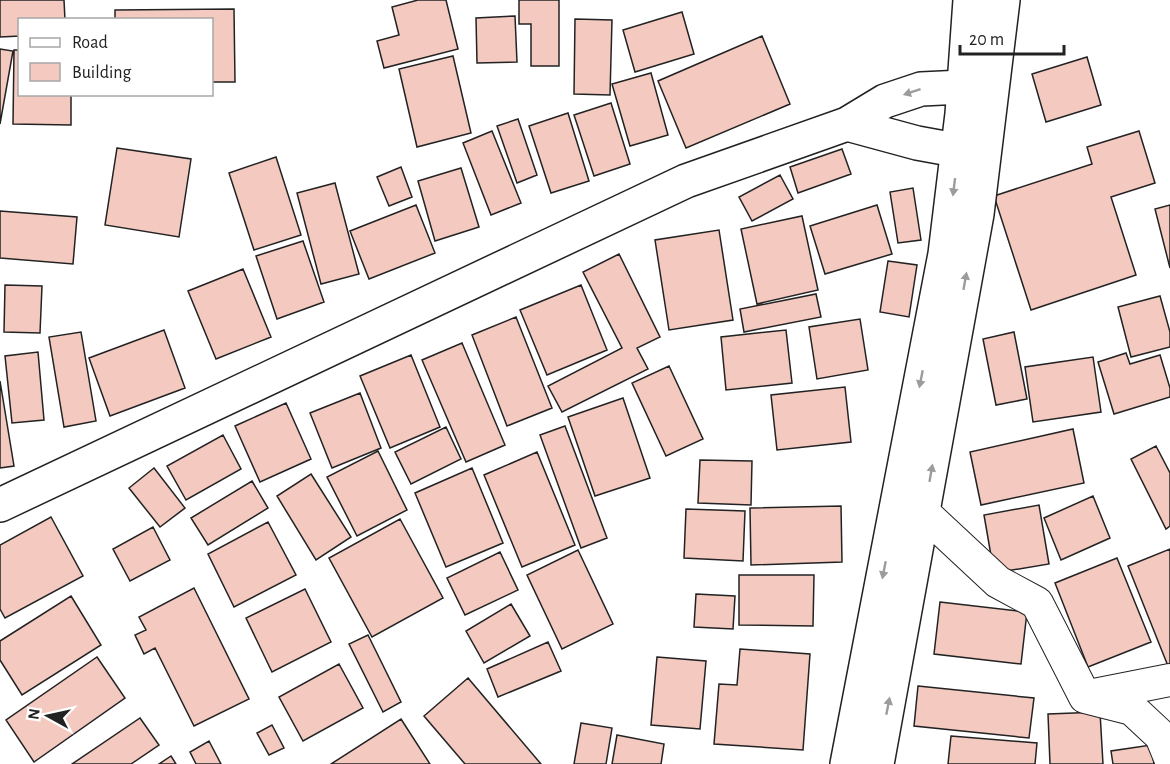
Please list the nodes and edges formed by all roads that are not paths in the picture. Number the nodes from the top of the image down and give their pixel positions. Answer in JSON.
{"nodes":[{"id":1,"x":970,"y":0,"type":"edge"},
{"id":2,"x":1003,"y":0,"type":"edge"},
{"id":3,"x":977,"y":87,"type":"junction"},
{"id":4,"x":847,"y":124,"type":"junction"},
{"id":5,"x":970,"y":153,"type":"junction"},
{"id":6,"x":0,"y":505,"type":"edge"},
{"id":7,"x":924,"y":513,"type":"junction"},
{"id":8,"x":1170,"y":680,"type":"edge"},
{"id":9,"x":1085,"y":697,"type":"junction"},
{"id":10,"x":1170,"y":758,"type":"edge"},
{"id":11,"x":847,"y":764,"type":"edge"},
{"id":12,"x":877,"y":764,"type":"edge"}],
"edges":[{"from":1,"to":3,"type":"main road"},
{"from":2,"to":3,"type":"main road"},
{"from":3,"to":4,"type":"main road","one_way":true},
{"from":3,"to":5,"type":"main road"},
{"from":4,"to":5,"type":"main road"},
{"from":4,"to":6,"type":"main road"},
{"from":7,"to":5,"type":"main road","one_way":true},
{"from":5,"to":11,"type":"main road","one_way":true},
{"from":7,"to":9,"type":"street"},
{"from":12,"to":7,"type":"main road","one_way":true},
{"from":8,"to":9,"type":"street"},
{"from":9,"to":10,"type":"street"}]}
